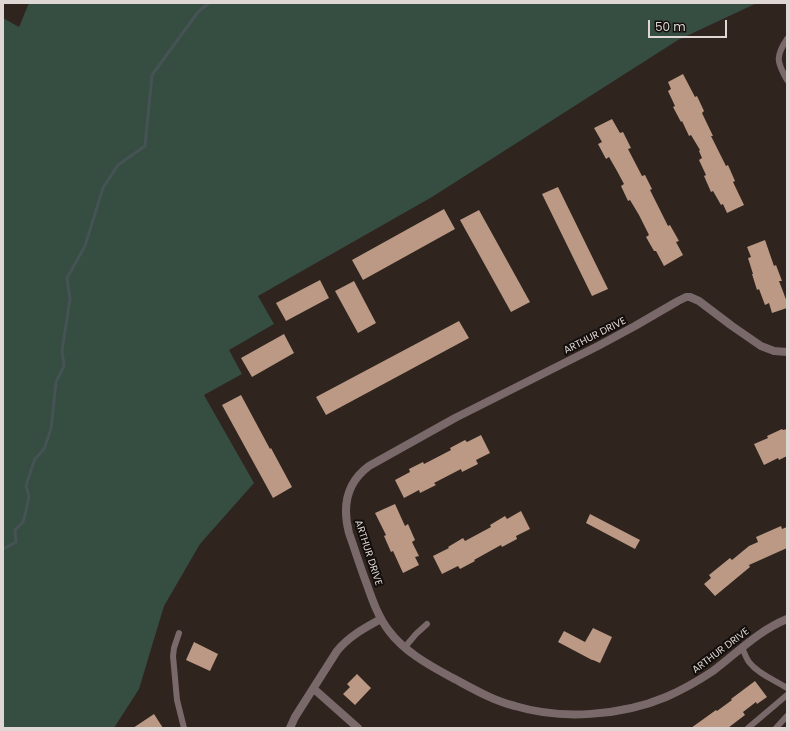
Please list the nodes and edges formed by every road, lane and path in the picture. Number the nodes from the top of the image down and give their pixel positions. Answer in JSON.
{"nodes":[{"id":1,"x":787,"y":40,"type":"edge"},
{"id":2,"x":787,"y":80,"type":"edge"},
{"id":3,"x":787,"y":352,"type":"edge"},
{"id":4,"x":381,"y":619,"type":"junction"},
{"id":5,"x":787,"y":619,"type":"edge"},
{"id":6,"x":427,"y":624,"type":"dead end"},
{"id":7,"x":179,"y":633,"type":"dead end"},
{"id":8,"x":404,"y":647,"type":"junction"},
{"id":9,"x":742,"y":647,"type":"junction"},
{"id":10,"x":314,"y":688,"type":"junction"},
{"id":11,"x":787,"y":688,"type":"edge"},
{"id":12,"x":787,"y":695,"type":"edge"},
{"id":13,"x":787,"y":716,"type":"edge"},
{"id":14,"x":184,"y":728,"type":"edge"},
{"id":15,"x":290,"y":728,"type":"edge"},
{"id":16,"x":358,"y":728,"type":"edge"},
{"id":17,"x":748,"y":728,"type":"edge"},
{"id":18,"x":776,"y":728,"type":"edge"}],
"edges":[{"from":1,"to":2,"type":"lane"},
{"from":3,"to":4,"type":"street","name":"ARTHUR DRIVE"},
{"from":4,"to":8,"type":"street","name":"ARTHUR DRIVE"},
{"from":4,"to":10,"type":"street"},
{"from":5,"to":9,"type":"street","name":"ARTHUR DRIVE"},
{"from":6,"to":8,"type":"lane"},
{"from":7,"to":14,"type":"lane"},
{"from":8,"to":9,"type":"street","name":"ARTHUR DRIVE"},
{"from":9,"to":11,"type":"lane"},
{"from":10,"to":15,"type":"street"},
{"from":10,"to":16,"type":"street"},
{"from":12,"to":17,"type":"lane"},
{"from":13,"to":18,"type":"lane"}]}
